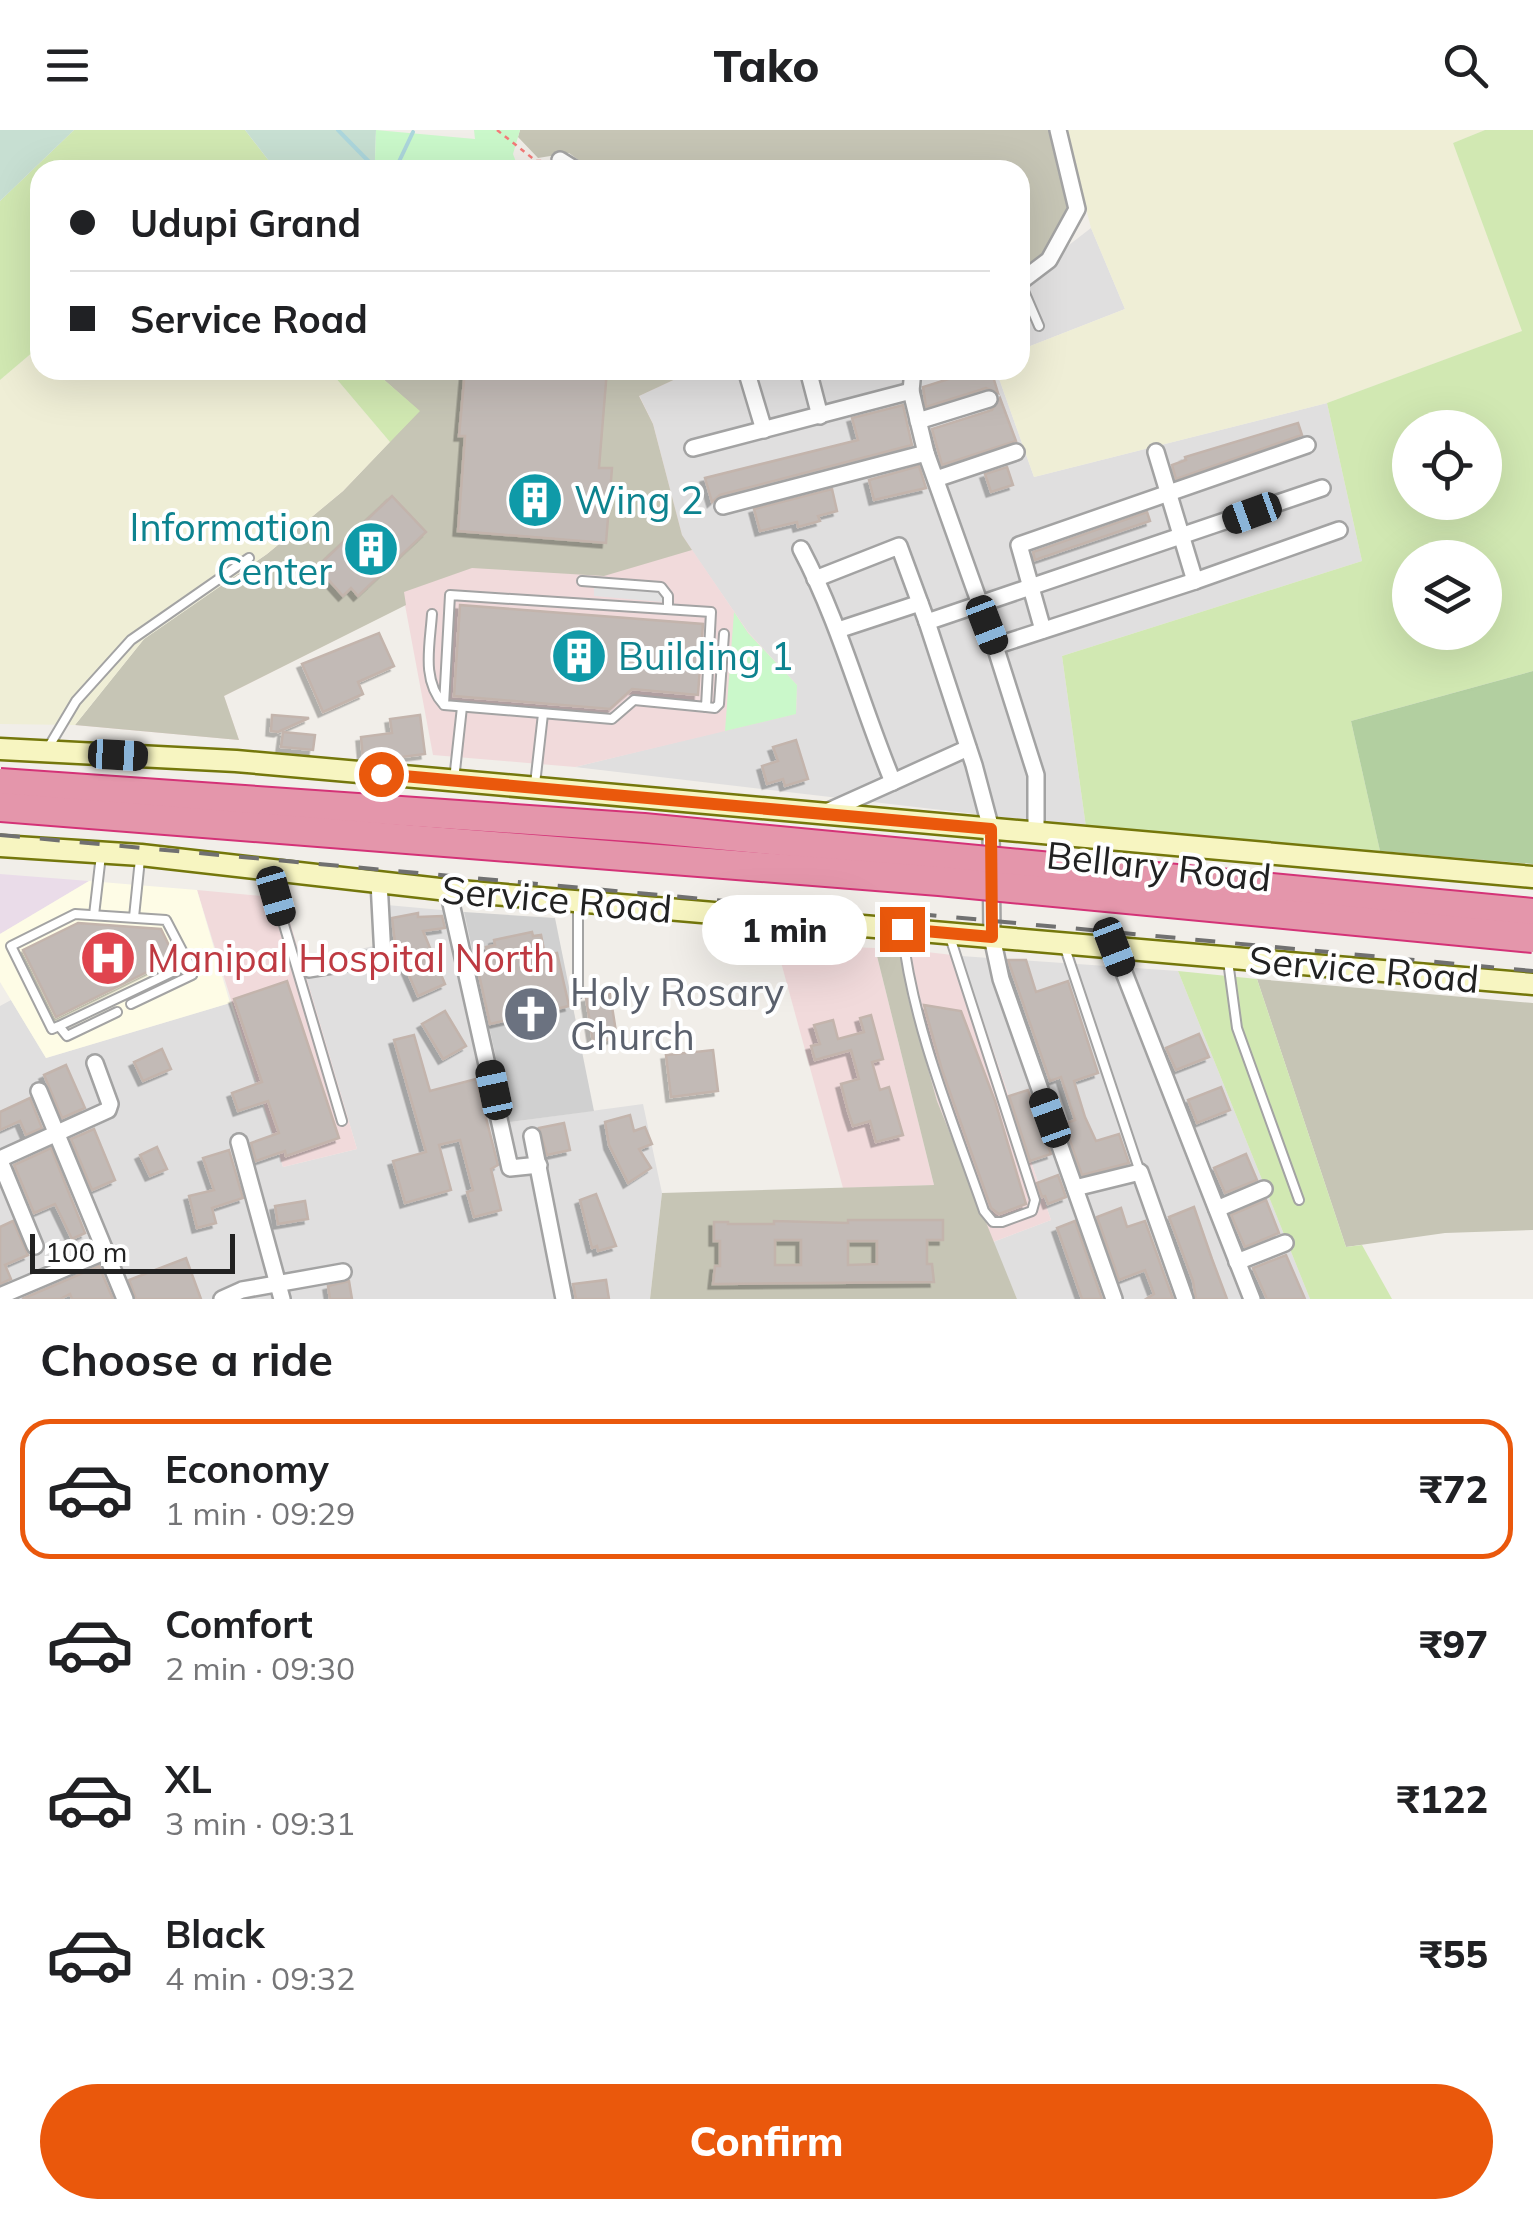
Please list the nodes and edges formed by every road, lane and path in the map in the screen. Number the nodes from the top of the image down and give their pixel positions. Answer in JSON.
{"nodes":[{"id":1,"x":497,"y":130,"type":"edge"},
{"id":2,"x":1058,"y":130,"type":"edge"},
{"id":3,"x":560,"y":160,"type":"edge"},
{"id":4,"x":1030,"y":274,"type":"edge"},
{"id":5,"x":1030,"y":306,"type":"edge"},
{"id":6,"x":1038,"y":326,"type":"dead end"},
{"id":7,"x":749,"y":380,"type":"edge"},
{"id":8,"x":811,"y":380,"type":"edge"},
{"id":9,"x":912,"y":380,"type":"edge"},
{"id":10,"x":911,"y":392,"type":"junction"},
{"id":11,"x":989,"y":398,"type":"dead end"},
{"id":12,"x":820,"y":416,"type":"junction"},
{"id":13,"x":918,"y":420,"type":"junction"},
{"id":14,"x":764,"y":430,"type":"junction"},
{"id":15,"x":1307,"y":445,"type":"dead end"},
{"id":16,"x":692,"y":448,"type":"dead end"},
{"id":17,"x":1016,"y":452,"type":"dead end"},
{"id":18,"x":1156,"y":452,"type":"dead end"},
{"id":19,"x":926,"y":453,"type":"junction"},
{"id":20,"x":936,"y":479,"type":"junction"},
{"id":21,"x":1322,"y":488,"type":"dead end"},
{"id":22,"x":1168,"y":490,"type":"junction"},
{"id":23,"x":723,"y":506,"type":"dead end"},
{"id":24,"x":1339,"y":530,"type":"dead end"},
{"id":25,"x":1183,"y":538,"type":"junction"},
{"id":26,"x":801,"y":549,"type":"dead end"},
{"id":27,"x":249,"y":558,"type":"dead end"},
{"id":28,"x":814,"y":579,"type":"junction"},
{"id":29,"x":582,"y":581,"type":"dead end"},
{"id":30,"x":1196,"y":581,"type":"junction"},
{"id":31,"x":1030,"y":587,"type":"junction"},
{"id":32,"x":920,"y":603,"type":"junction"},
{"id":33,"x":980,"y":604,"type":"junction"},
{"id":34,"x":668,"y":609,"type":"junction"},
{"id":35,"x":432,"y":614,"type":"dead end"},
{"id":36,"x":926,"y":622,"type":"junction"},
{"id":37,"x":838,"y":630,"type":"junction"},
{"id":38,"x":1043,"y":630,"type":"junction"},
{"id":39,"x":724,"y":634,"type":"dead end"},
{"id":40,"x":995,"y":646,"type":"junction"},
{"id":41,"x":444,"y":706,"type":"junction"},
{"id":42,"x":462,"y":707,"type":"junction"},
{"id":43,"x":706,"y":707,"type":"junction"},
{"id":44,"x":542,"y":714,"type":"junction"},
{"id":45,"x":968,"y":748,"type":"junction"},
{"id":46,"x":0,"y":749,"type":"edge"},
{"id":47,"x":46,"y":752,"type":"junction"},
{"id":48,"x":454,"y":780,"type":"junction"},
{"id":49,"x":0,"y":782,"type":"edge"},
{"id":50,"x":893,"y":782,"type":"junction"},
{"id":51,"x":535,"y":787,"type":"junction"},
{"id":52,"x":0,"y":807,"type":"edge"},
{"id":53,"x":824,"y":813,"type":"junction"},
{"id":54,"x":991,"y":829,"type":"junction"},
{"id":55,"x":1036,"y":834,"type":"junction"},
{"id":56,"x":0,"y":846,"type":"edge"},
{"id":57,"x":102,"y":852,"type":"junction"},
{"id":58,"x":141,"y":855,"type":"junction"},
{"id":59,"x":267,"y":869,"type":"junction"},
{"id":60,"x":1533,"y":877,"type":"edge"},
{"id":61,"x":379,"y":882,"type":"junction"},
{"id":62,"x":448,"y":890,"type":"junction"},
{"id":63,"x":577,"y":901,"type":"junction"},
{"id":64,"x":1533,"y":913,"type":"edge"},
{"id":65,"x":94,"y":915,"type":"junction"},
{"id":66,"x":134,"y":918,"type":"junction"},
{"id":67,"x":902,"y":929,"type":"junction"},
{"id":68,"x":949,"y":933,"type":"junction"},
{"id":69,"x":992,"y":937,"type":"junction"},
{"id":70,"x":1533,"y":938,"type":"edge"},
{"id":71,"x":1064,"y":943,"type":"junction"},
{"id":72,"x":1114,"y":947,"type":"junction"},
{"id":73,"x":1228,"y":957,"type":"junction"},
{"id":74,"x":189,"y":964,"type":"junction"},
{"id":75,"x":309,"y":969,"type":"dead end"},
{"id":76,"x":1533,"y":984,"type":"edge"},
{"id":77,"x":578,"y":994,"type":"dead end"},
{"id":78,"x":130,"y":1004,"type":"dead end"},
{"id":79,"x":117,"y":1012,"type":"dead end"},
{"id":80,"x":59,"y":1026,"type":"junction"},
{"id":81,"x":95,"y":1063,"type":"dead end"},
{"id":82,"x":39,"y":1091,"type":"dead end"},
{"id":83,"x":342,"y":1121,"type":"dead end"},
{"id":84,"x":58,"y":1134,"type":"junction"},
{"id":85,"x":532,"y":1136,"type":"dead end"},
{"id":86,"x":239,"y":1142,"type":"dead end"},
{"id":87,"x":1,"y":1156,"type":"edge"},
{"id":88,"x":539,"y":1165,"type":"junction"},
{"id":89,"x":1140,"y":1172,"type":"junction"},
{"id":90,"x":1075,"y":1188,"type":"junction"},
{"id":91,"x":1264,"y":1189,"type":"dead end"},
{"id":92,"x":1299,"y":1200,"type":"dead end"},
{"id":93,"x":1216,"y":1209,"type":"junction"},
{"id":94,"x":1285,"y":1243,"type":"dead end"},
{"id":95,"x":35,"y":1246,"type":"dead end"},
{"id":96,"x":106,"y":1251,"type":"junction"},
{"id":97,"x":1238,"y":1262,"type":"junction"},
{"id":98,"x":344,"y":1272,"type":"dead end"},
{"id":99,"x":280,"y":1291,"type":"edge"},
{"id":100,"x":0,"y":1296,"type":"edge"},
{"id":101,"x":125,"y":1299,"type":"edge"},
{"id":102,"x":221,"y":1299,"type":"edge"},
{"id":103,"x":564,"y":1299,"type":"edge"},
{"id":104,"x":1114,"y":1299,"type":"edge"},
{"id":105,"x":1185,"y":1299,"type":"edge"},
{"id":106,"x":1252,"y":1299,"type":"edge"}],
"edges":[{"from":1,"to":3,"type":"path"},
{"from":2,"to":4,"type":"street"},
{"from":5,"to":6,"type":"lane"},
{"from":7,"to":14,"type":"street"},
{"from":8,"to":12,"type":"street"},
{"from":9,"to":10,"type":"street"},
{"from":10,"to":12,"type":"street"},
{"from":10,"to":13,"type":"street"},
{"from":11,"to":13,"type":"street"},
{"from":12,"to":14,"type":"street"},
{"from":13,"to":19,"type":"street"},
{"from":14,"to":16,"type":"street"},
{"from":15,"to":22,"type":"street"},
{"from":17,"to":20,"type":"street"},
{"from":18,"to":22,"type":"street"},
{"from":19,"to":20,"type":"street"},
{"from":19,"to":23,"type":"street"},
{"from":20,"to":33,"type":"street"},
{"from":21,"to":25,"type":"street"},
{"from":22,"to":25,"type":"street"},
{"from":22,"to":31,"type":"street"},
{"from":24,"to":30,"type":"street"},
{"from":25,"to":30,"type":"street"},
{"from":25,"to":31,"type":"street"},
{"from":26,"to":28,"type":"street"},
{"from":27,"to":47,"type":"lane"},
{"from":28,"to":32,"type":"street"},
{"from":28,"to":37,"type":"street"},
{"from":29,"to":34,"type":"lane"},
{"from":30,"to":38,"type":"street"},
{"from":31,"to":33,"type":"street"},
{"from":31,"to":38,"type":"street"},
{"from":32,"to":36,"type":"street"},
{"from":32,"to":37,"type":"street"},
{"from":33,"to":36,"type":"street"},
{"from":33,"to":40,"type":"street"},
{"from":34,"to":41,"type":"lane"},
{"from":34,"to":43,"type":"lane"},
{"from":35,"to":41,"type":"lane"},
{"from":36,"to":45,"type":"street"},
{"from":37,"to":50,"type":"street"},
{"from":38,"to":40,"type":"street"},
{"from":39,"to":43,"type":"lane"},
{"from":40,"to":55,"type":"street"},
{"from":41,"to":42,"type":"lane"},
{"from":42,"to":44,"type":"lane"},
{"from":42,"to":48,"type":"lane"},
{"from":43,"to":44,"type":"lane"},
{"from":44,"to":51,"type":"lane"},
{"from":45,"to":50,"type":"street"},
{"from":45,"to":54,"type":"street"},
{"from":46,"to":47,"type":"main road"},
{"from":47,"to":48,"type":"main road"},
{"from":48,"to":51,"type":"main road"},
{"from":49,"to":64,"type":"highway","name":"Bellary Road","bridge":true},
{"from":50,"to":53,"type":"street"},
{"from":51,"to":53,"type":"main road"},
{"from":52,"to":70,"type":"highway","name":"Bellary Road","bridge":true},
{"from":53,"to":54,"type":"main road"},
{"from":54,"to":55,"type":"main road"},
{"from":54,"to":69,"type":"street"},
{"from":55,"to":60,"type":"main road"},
{"from":56,"to":57,"type":"main road","name":"Service Road"},
{"from":57,"to":58,"type":"main road","name":"Service Road"},
{"from":57,"to":65,"type":"lane"},
{"from":58,"to":59,"type":"main road","name":"Service Road"},
{"from":58,"to":66,"type":"lane"},
{"from":59,"to":61,"type":"main road","name":"Service Road"},
{"from":59,"to":83,"type":"lane"},
{"from":61,"to":62,"type":"main road","name":"Service Road"},
{"from":61,"to":75,"type":"street"},
{"from":62,"to":63,"type":"main road","name":"Service Road"},
{"from":62,"to":88,"type":"street"},
{"from":63,"to":67,"type":"main road","name":"Service Road"},
{"from":63,"to":77,"type":"lane"},
{"from":65,"to":66,"type":"lane"},
{"from":65,"to":80,"type":"lane"},
{"from":66,"to":74,"type":"lane"},
{"from":67,"to":68,"type":"main road","name":"Service Road"},
{"from":67,"to":68,"type":"lane"},
{"from":68,"to":69,"type":"main road","name":"Service Road"},
{"from":69,"to":71,"type":"main road","name":"Service Road"},
{"from":69,"to":90,"type":"street"},
{"from":71,"to":72,"type":"main road","name":"Service Road"},
{"from":71,"to":89,"type":"lane"},
{"from":72,"to":73,"type":"main road","name":"Service Road"},
{"from":72,"to":93,"type":"street"},
{"from":73,"to":76,"type":"main road","name":"Service Road"},
{"from":73,"to":92,"type":"lane"},
{"from":74,"to":78,"type":"lane"},
{"from":74,"to":80,"type":"lane"},
{"from":79,"to":80,"type":"lane"},
{"from":81,"to":84,"type":"street"},
{"from":82,"to":84,"type":"street"},
{"from":84,"to":87,"type":"street"},
{"from":84,"to":96,"type":"street"},
{"from":85,"to":88,"type":"street"},
{"from":86,"to":99,"type":"street"},
{"from":87,"to":95,"type":"street"},
{"from":88,"to":103,"type":"street"},
{"from":89,"to":90,"type":"street"},
{"from":89,"to":105,"type":"street"},
{"from":90,"to":104,"type":"street"},
{"from":91,"to":93,"type":"street"},
{"from":93,"to":97,"type":"street"},
{"from":94,"to":97,"type":"street"},
{"from":96,"to":100,"type":"street"},
{"from":96,"to":101,"type":"street"},
{"from":97,"to":106,"type":"street"},
{"from":98,"to":99,"type":"street"},
{"from":99,"to":102,"type":"street"}]}
